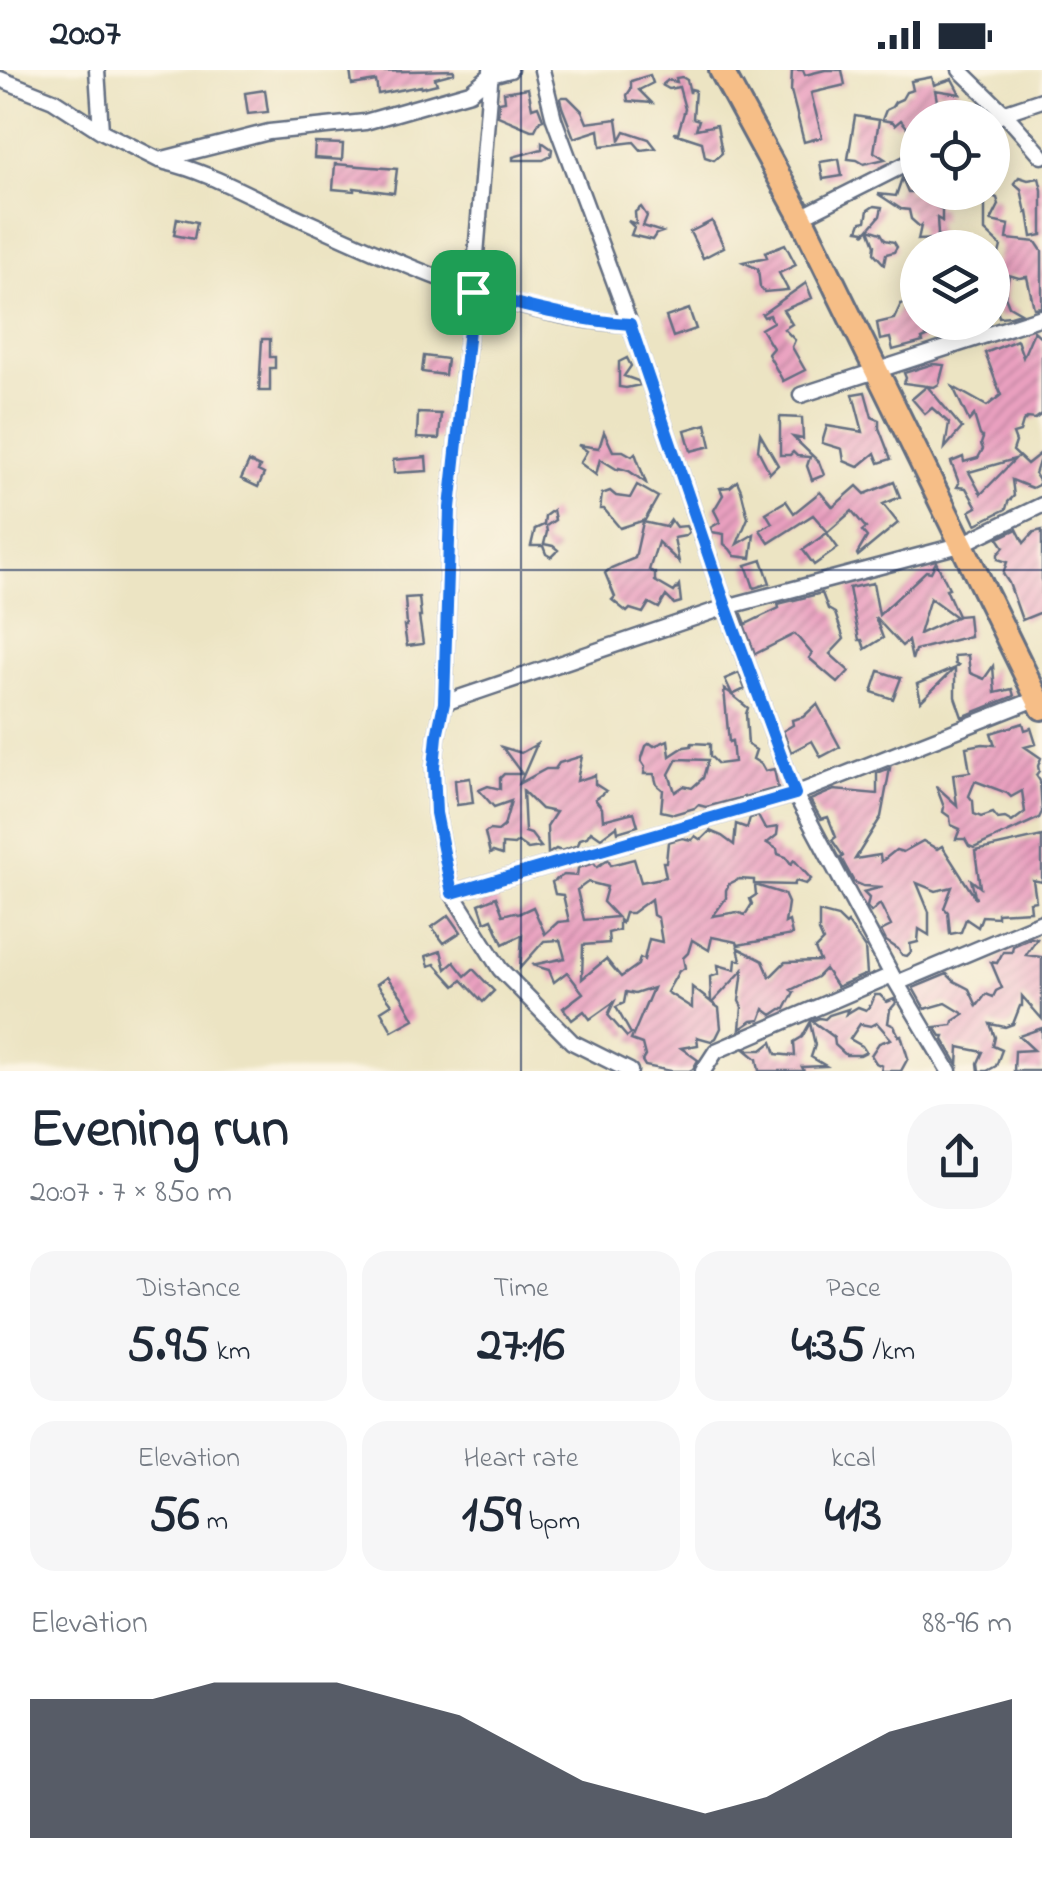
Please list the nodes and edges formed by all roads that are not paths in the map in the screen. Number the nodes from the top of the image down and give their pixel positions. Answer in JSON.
{"nodes":[{"id":1,"x":97,"y":70,"type":"edge"},
{"id":2,"x":510,"y":70,"type":"edge"},
{"id":3,"x":542,"y":70,"type":"edge"},
{"id":4,"x":722,"y":70,"type":"edge"},
{"id":5,"x":960,"y":70,"type":"edge"},
{"id":6,"x":491,"y":73,"type":"edge"},
{"id":7,"x":0,"y":79,"type":"edge"},
{"id":8,"x":985,"y":100,"type":"edge"},
{"id":9,"x":1042,"y":100,"type":"edge"},
{"id":10,"x":1010,"y":113,"type":"edge"},
{"id":11,"x":1010,"y":127,"type":"edge"},
{"id":12,"x":100,"y":131,"type":"junction"},
{"id":13,"x":1042,"y":156,"type":"edge"},
{"id":14,"x":160,"y":160,"type":"junction"},
{"id":15,"x":900,"y":167,"type":"edge"},
{"id":16,"x":801,"y":217,"type":"junction"},
{"id":17,"x":473,"y":292,"type":"junction"},
{"id":18,"x":1042,"y":317,"type":"edge"},
{"id":19,"x":630,"y":324,"type":"junction"},
{"id":20,"x":875,"y":369,"type":"junction"},
{"id":21,"x":801,"y":395,"type":"dead end"},
{"id":22,"x":1042,"y":505,"type":"edge"},
{"id":23,"x":960,"y":545,"type":"junction"},
{"id":24,"x":726,"y":607,"type":"junction"},
{"id":25,"x":1040,"y":701,"type":"edge"},
{"id":26,"x":444,"y":703,"type":"junction"},
{"id":27,"x":795,"y":794,"type":"junction"},
{"id":28,"x":452,"y":893,"type":"junction"},
{"id":29,"x":1042,"y":922,"type":"edge"},
{"id":30,"x":895,"y":979,"type":"junction"},
{"id":31,"x":630,"y":1071,"type":"edge"},
{"id":32,"x":702,"y":1071,"type":"edge"},
{"id":33,"x":949,"y":1071,"type":"edge"}],
"edges":[{"from":1,"to":12,"type":"street"},
{"from":2,"to":6,"type":"street"},
{"from":3,"to":19,"type":"street"},
{"from":4,"to":16,"type":"highway"},
{"from":5,"to":8,"type":"street"},
{"from":6,"to":14,"type":"street"},
{"from":6,"to":17,"type":"street"},
{"from":7,"to":12,"type":"street"},
{"from":9,"to":10,"type":"street"},
{"from":11,"to":13,"type":"street"},
{"from":12,"to":14,"type":"street"},
{"from":14,"to":17,"type":"street"},
{"from":15,"to":16,"type":"street"},
{"from":16,"to":20,"type":"highway"},
{"from":17,"to":19,"type":"street"},
{"from":17,"to":26,"type":"street"},
{"from":18,"to":20,"type":"street"},
{"from":19,"to":24,"type":"street"},
{"from":20,"to":21,"type":"street"},
{"from":20,"to":23,"type":"highway"},
{"from":22,"to":23,"type":"street"},
{"from":23,"to":24,"type":"street"},
{"from":23,"to":25,"type":"highway"},
{"from":24,"to":26,"type":"street"},
{"from":24,"to":27,"type":"street"},
{"from":25,"to":27,"type":"street"},
{"from":26,"to":28,"type":"street"},
{"from":27,"to":28,"type":"street"},
{"from":27,"to":30,"type":"street"},
{"from":28,"to":31,"type":"street"},
{"from":29,"to":30,"type":"street"},
{"from":30,"to":32,"type":"street"},
{"from":30,"to":33,"type":"street"}]}
